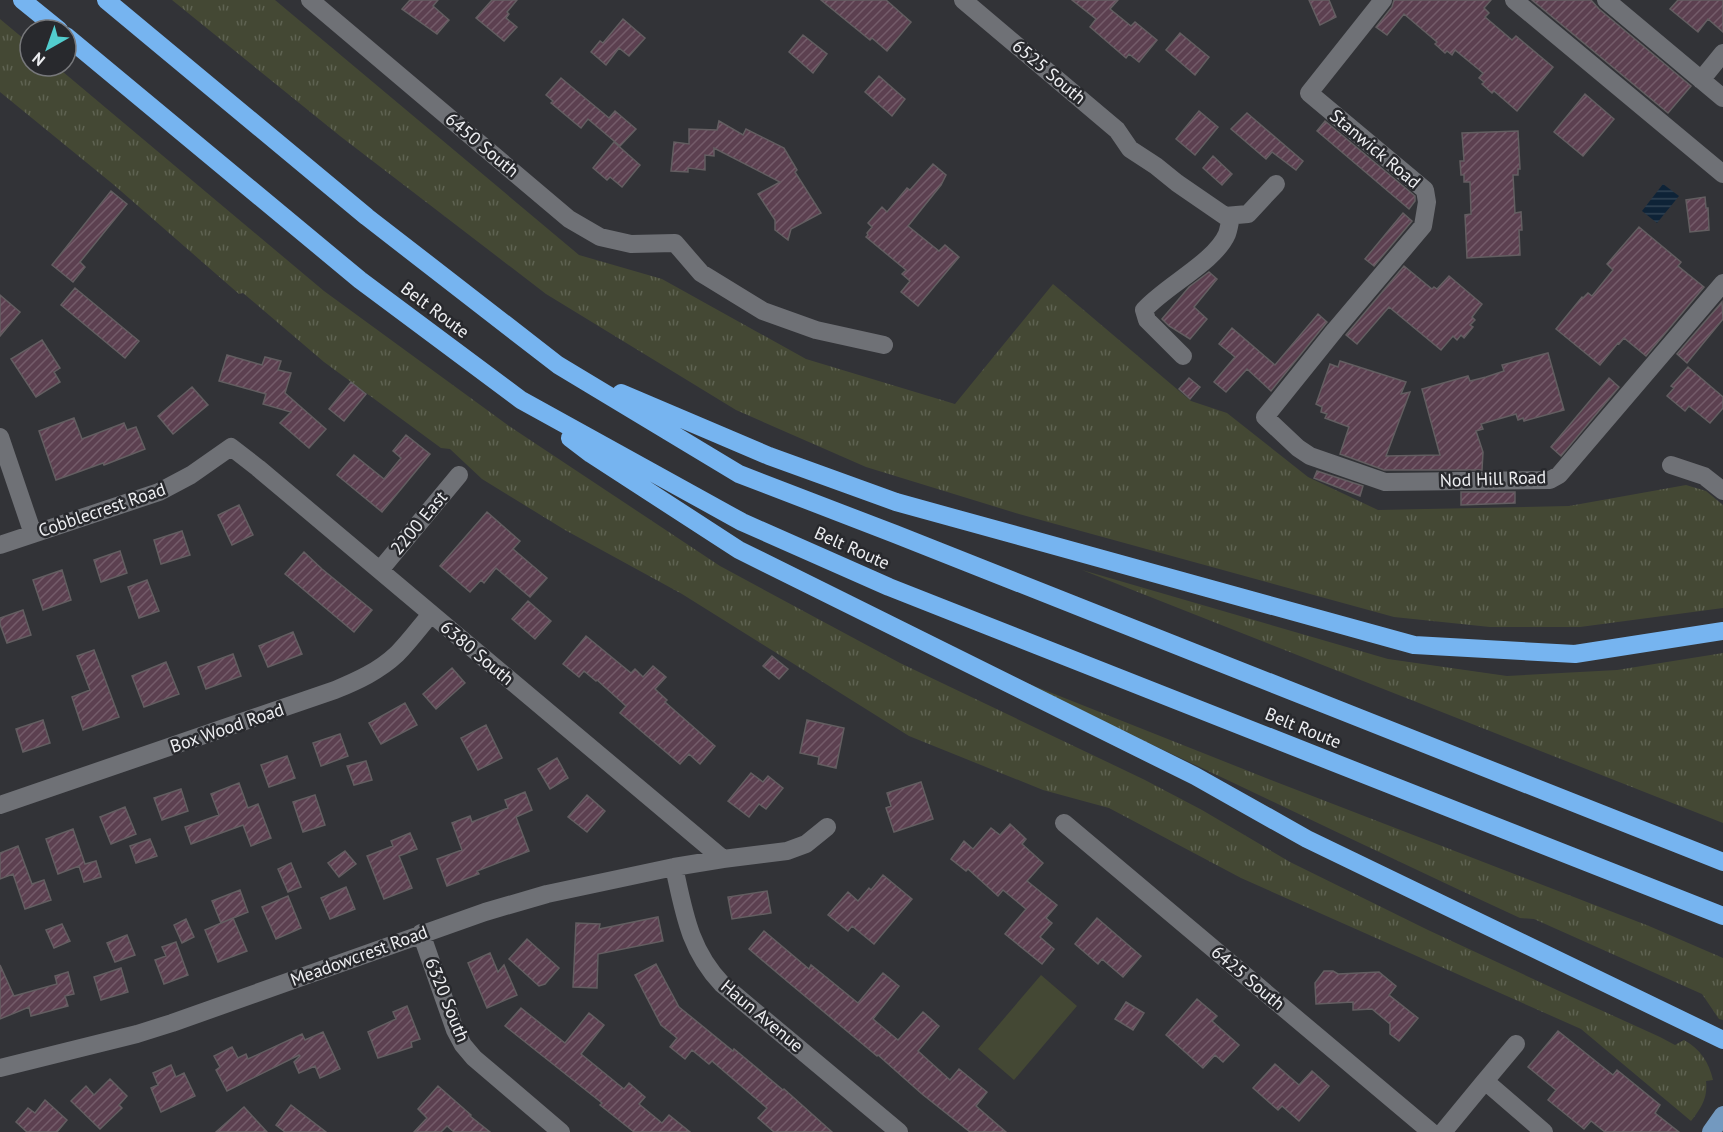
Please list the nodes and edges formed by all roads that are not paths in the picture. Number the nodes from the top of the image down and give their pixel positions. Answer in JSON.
{"nodes":[{"id":1,"x":22,"y":0,"type":"edge"},
{"id":2,"x":106,"y":0,"type":"edge"},
{"id":3,"x":310,"y":0,"type":"edge"},
{"id":4,"x":963,"y":0,"type":"edge"},
{"id":5,"x":1383,"y":0,"type":"edge"},
{"id":6,"x":1514,"y":0,"type":"edge"},
{"id":7,"x":1606,"y":0,"type":"edge"},
{"id":8,"x":44,"y":18,"type":"edge"},
{"id":9,"x":78,"y":46,"type":"edge"},
{"id":10,"x":1723,"y":54,"type":"edge"},
{"id":11,"x":1701,"y":80,"type":"junction"},
{"id":12,"x":1723,"y":98,"type":"edge"},
{"id":13,"x":1723,"y":174,"type":"edge"},
{"id":14,"x":1276,"y":184,"type":"dead end"},
{"id":15,"x":1231,"y":216,"type":"junction"},
{"id":16,"x":1723,"y":283,"type":"edge"},
{"id":17,"x":884,"y":345,"type":"dead end"},
{"id":18,"x":1183,"y":356,"type":"dead end"},
{"id":19,"x":558,"y":365,"type":"junction"},
{"id":20,"x":521,"y":400,"type":"junction"},
{"id":21,"x":1265,"y":417,"type":"joint"},
{"id":22,"x":0,"y":437,"type":"edge"},
{"id":23,"x":231,"y":447,"type":"joint"},
{"id":24,"x":1671,"y":465,"type":"dead end"},
{"id":25,"x":459,"y":475,"type":"dead end"},
{"id":26,"x":1723,"y":491,"type":"edge"},
{"id":27,"x":33,"y":534,"type":"junction"},
{"id":28,"x":0,"y":545,"type":"edge"},
{"id":29,"x":380,"y":570,"type":"junction"},
{"id":30,"x":431,"y":614,"type":"junction"},
{"id":31,"x":1723,"y":631,"type":"edge"},
{"id":32,"x":0,"y":805,"type":"edge"},
{"id":33,"x":1064,"y":823,"type":"dead end"},
{"id":34,"x":827,"y":827,"type":"dead end"},
{"id":35,"x":723,"y":859,"type":"junction"},
{"id":36,"x":1723,"y":862,"type":"edge"},
{"id":37,"x":674,"y":867,"type":"junction"},
{"id":38,"x":1723,"y":916,"type":"edge"},
{"id":39,"x":421,"y":933,"type":"junction"},
{"id":40,"x":1723,"y":1040,"type":"edge"},
{"id":41,"x":1516,"y":1044,"type":"dead end"},
{"id":42,"x":0,"y":1068,"type":"edge"},
{"id":43,"x":1485,"y":1082,"type":"junction"},
{"id":44,"x":1723,"y":1115,"type":"edge"},
{"id":45,"x":1424,"y":1130,"type":"edge"},
{"id":46,"x":561,"y":1132,"type":"edge"},
{"id":47,"x":899,"y":1132,"type":"edge"},
{"id":48,"x":1443,"y":1132,"type":"edge"},
{"id":49,"x":1544,"y":1132,"type":"edge"},
{"id":50,"x":1711,"y":1132,"type":"edge"}],
"edges":[{"from":1,"to":8,"type":"highway"},
{"from":2,"to":19,"type":"highway","name":"Belt Route"},
{"from":3,"to":17,"type":"street","name":"6450 South"},
{"from":4,"to":15,"type":"street","name":"6525 South"},
{"from":5,"to":21,"type":"street","name":"Stanwick Road"},
{"from":6,"to":13,"type":"street"},
{"from":7,"to":11,"type":"street"},
{"from":9,"to":20,"type":"highway","name":"Belt Route"},
{"from":10,"to":11,"type":"street"},
{"from":11,"to":12,"type":"street"},
{"from":14,"to":15,"type":"street"},
{"from":15,"to":18,"type":"street"},
{"from":16,"to":21,"type":"street","name":"Nod Hill Road"},
{"from":19,"to":31,"type":"highway"},
{"from":19,"to":36,"type":"highway","name":"Belt Route"},
{"from":20,"to":38,"type":"highway","name":"Belt Route"},
{"from":20,"to":40,"type":"highway"},
{"from":22,"to":27,"type":"street"},
{"from":23,"to":27,"type":"street","name":"Cobblecrest Road"},
{"from":23,"to":29,"type":"street","name":"6380 South"},
{"from":24,"to":26,"type":"street"},
{"from":25,"to":29,"type":"street","name":"2200 East"},
{"from":27,"to":28,"type":"street","name":"Cobblecrest Road"},
{"from":29,"to":30,"type":"street","name":"6380 South"},
{"from":30,"to":32,"type":"street","name":"Box Wood Road"},
{"from":30,"to":35,"type":"street","name":"6380 South"},
{"from":33,"to":45,"type":"street","name":"6425 South"},
{"from":34,"to":35,"type":"street","name":"Meadowcrest Road"},
{"from":35,"to":37,"type":"street","name":"Meadowcrest Road"},
{"from":37,"to":39,"type":"street","name":"Meadowcrest Road"},
{"from":37,"to":47,"type":"street","name":"Haun Avenue"},
{"from":39,"to":42,"type":"street","name":"Meadowcrest Road"},
{"from":39,"to":46,"type":"street","name":"6320 South"},
{"from":41,"to":43,"type":"street"},
{"from":43,"to":48,"type":"street"},
{"from":43,"to":49,"type":"street"},
{"from":44,"to":50,"type":"main road"}]}
